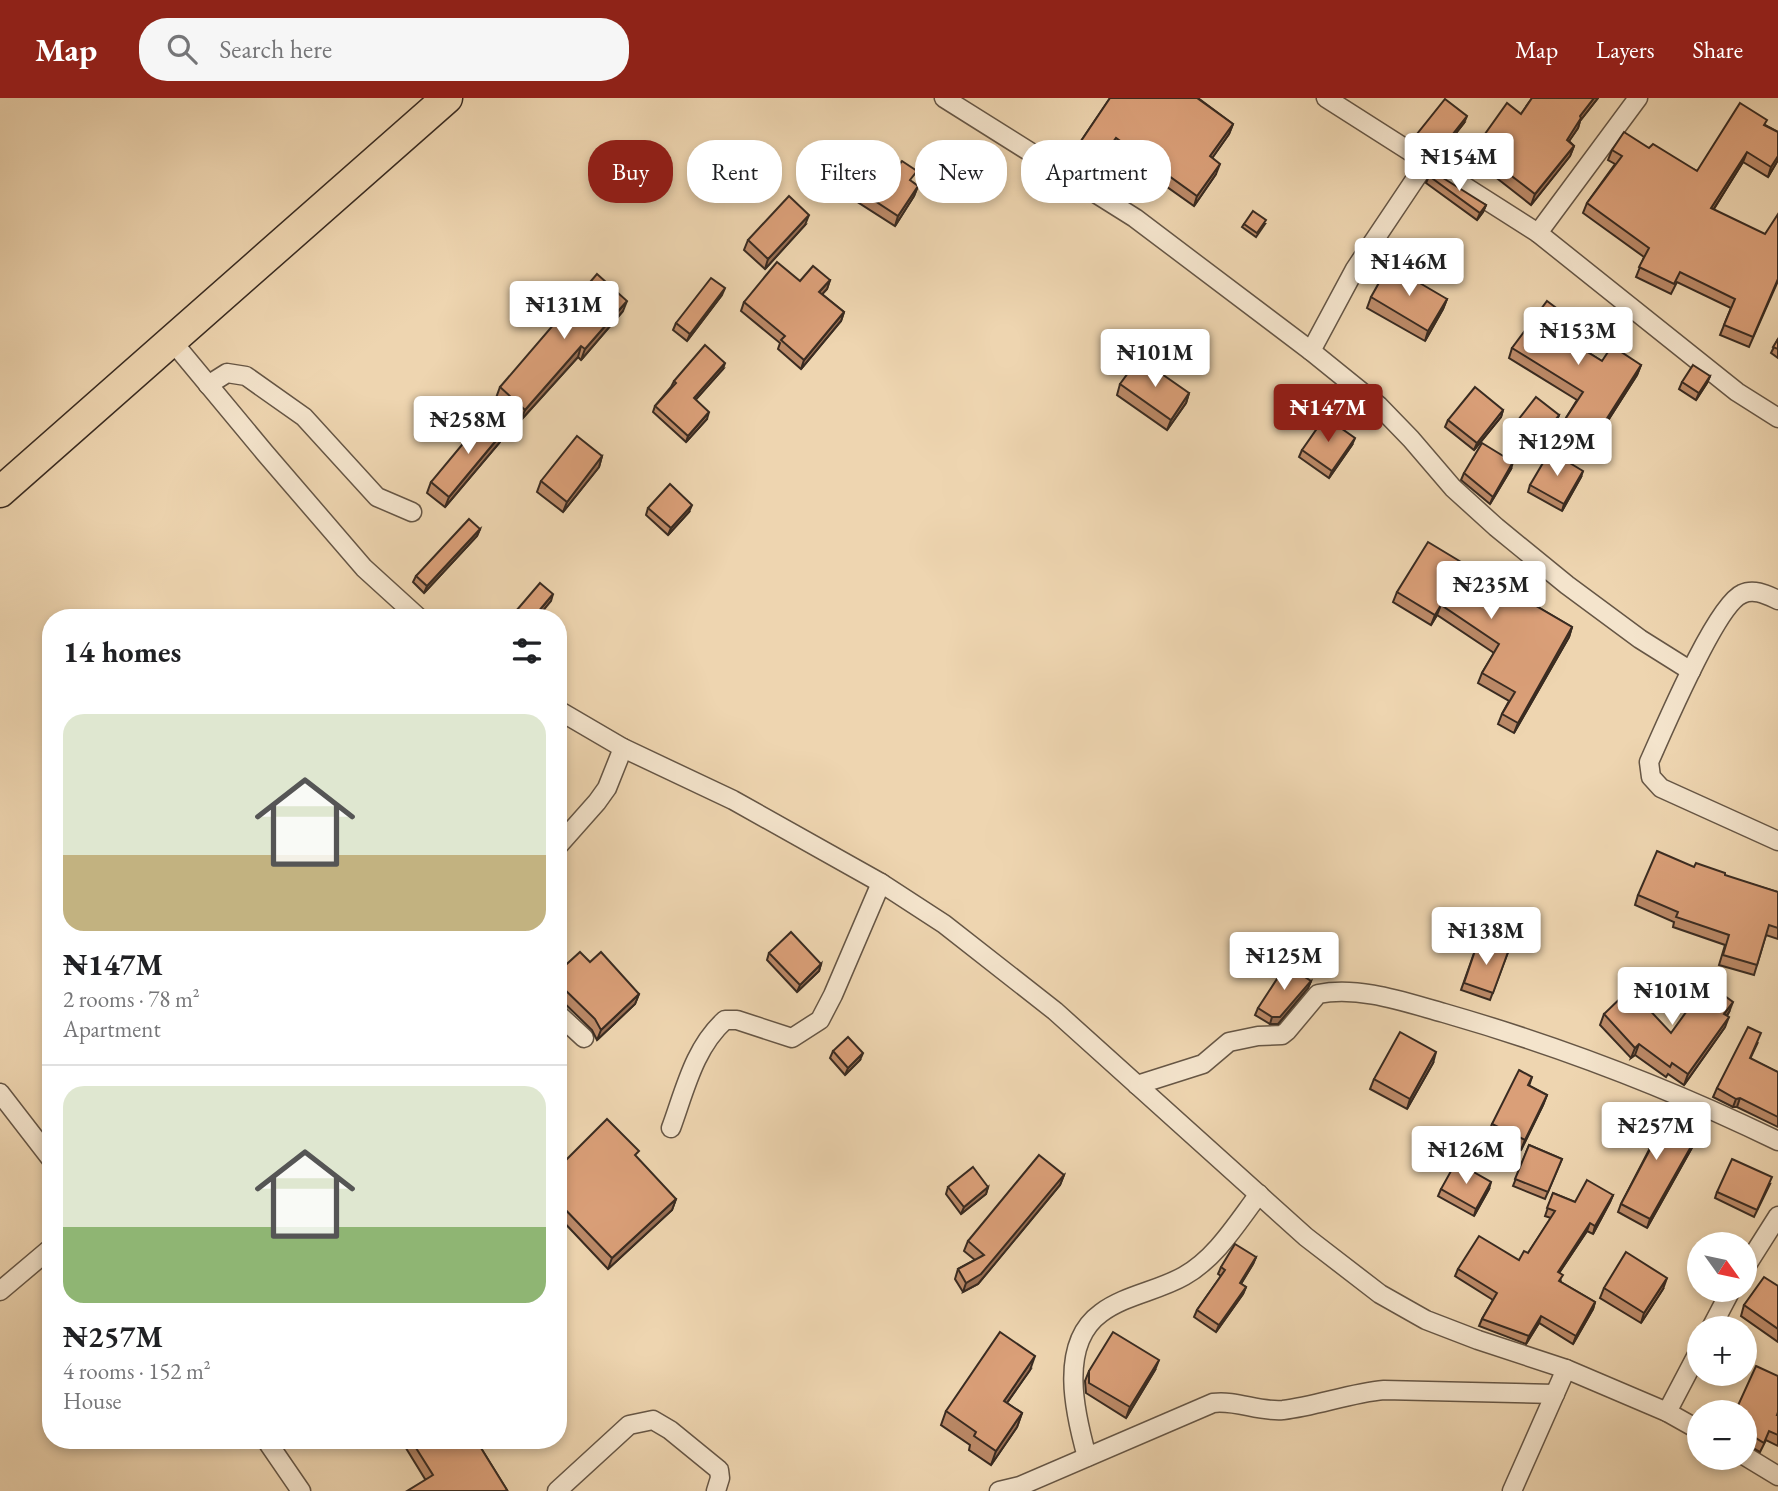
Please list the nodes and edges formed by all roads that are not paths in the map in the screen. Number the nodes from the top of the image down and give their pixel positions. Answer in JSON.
{"nodes":[{"id":1,"x":447,"y":98,"type":"edge"},
{"id":2,"x":944,"y":98,"type":"edge"},
{"id":3,"x":1326,"y":98,"type":"edge"},
{"id":4,"x":1639,"y":98,"type":"edge"},
{"id":5,"x":1426,"y":163,"type":"junction"},
{"id":6,"x":1538,"y":233,"type":"junction"},
{"id":7,"x":172,"y":341,"type":"junction"},
{"id":8,"x":1311,"y":351,"type":"junction"},
{"id":9,"x":208,"y":385,"type":"junction"},
{"id":10,"x":1778,"y":418,"type":"edge"},
{"id":11,"x":0,"y":492,"type":"edge"},
{"id":12,"x":412,"y":512,"type":"dead end"},
{"id":13,"x":1778,"y":600,"type":"edge"},
{"id":14,"x":409,"y":609,"type":"edge"},
{"id":15,"x":1691,"y":671,"type":"junction"},
{"id":16,"x":567,"y":715,"type":"edge"},
{"id":17,"x":623,"y":748,"type":"junction"},
{"id":18,"x":567,"y":836,"type":"edge"},
{"id":19,"x":1778,"y":841,"type":"edge"},
{"id":20,"x":881,"y":883,"type":"junction"},
{"id":21,"x":567,"y":1022,"type":"edge"},
{"id":22,"x":584,"y":1038,"type":"dead end"},
{"id":23,"x":1137,"y":1085,"type":"junction"},
{"id":24,"x":0,"y":1093,"type":"edge"},
{"id":25,"x":671,"y":1128,"type":"dead end"},
{"id":26,"x":1778,"y":1141,"type":"edge"},
{"id":27,"x":42,"y":1147,"type":"edge"},
{"id":28,"x":1259,"y":1194,"type":"junction"},
{"id":29,"x":1778,"y":1216,"type":"edge"},
{"id":30,"x":1757,"y":1249,"type":"edge"},
{"id":31,"x":42,"y":1256,"type":"edge"},
{"id":32,"x":0,"y":1291,"type":"edge"},
{"id":33,"x":1566,"y":1369,"type":"junction"},
{"id":34,"x":1687,"y":1374,"type":"edge"},
{"id":35,"x":1555,"y":1394,"type":"junction"},
{"id":36,"x":1667,"y":1412,"type":"junction"},
{"id":37,"x":1687,"y":1423,"type":"edge"},
{"id":38,"x":272,"y":1449,"type":"edge"},
{"id":39,"x":1087,"y":1457,"type":"junction"},
{"id":40,"x":1757,"y":1464,"type":"edge"},
{"id":41,"x":1778,"y":1476,"type":"edge"},
{"id":42,"x":570,"y":1487,"type":"edge"},
{"id":43,"x":301,"y":1491,"type":"edge"},
{"id":44,"x":716,"y":1491,"type":"edge"},
{"id":45,"x":999,"y":1491,"type":"edge"},
{"id":46,"x":1512,"y":1491,"type":"edge"}],
"edges":[{"from":1,"to":7,"type":"main road"},
{"from":2,"to":8,"type":"street"},
{"from":3,"to":5,"type":"street"},
{"from":4,"to":6,"type":"street"},
{"from":5,"to":6,"type":"street"},
{"from":5,"to":8,"type":"street"},
{"from":6,"to":10,"type":"street"},
{"from":7,"to":9,"type":"street"},
{"from":7,"to":11,"type":"main road"},
{"from":8,"to":15,"type":"street"},
{"from":9,"to":12,"type":"street"},
{"from":9,"to":14,"type":"street"},
{"from":13,"to":15,"type":"street"},
{"from":15,"to":19,"type":"street"},
{"from":16,"to":17,"type":"street"},
{"from":17,"to":18,"type":"street"},
{"from":17,"to":20,"type":"street"},
{"from":20,"to":23,"type":"street"},
{"from":20,"to":25,"type":"street"},
{"from":21,"to":22,"type":"street"},
{"from":23,"to":26,"type":"street"},
{"from":23,"to":28,"type":"street"},
{"from":24,"to":27,"type":"street"},
{"from":28,"to":33,"type":"street"},
{"from":28,"to":39,"type":"street"},
{"from":29,"to":30,"type":"street"},
{"from":31,"to":32,"type":"street"},
{"from":33,"to":35,"type":"street"},
{"from":33,"to":36,"type":"street"},
{"from":34,"to":36,"type":"street"},
{"from":35,"to":39,"type":"street"},
{"from":35,"to":46,"type":"street"},
{"from":36,"to":37,"type":"street"},
{"from":38,"to":43,"type":"street"},
{"from":39,"to":45,"type":"street"},
{"from":40,"to":41,"type":"street"},
{"from":42,"to":44,"type":"street"}]}
